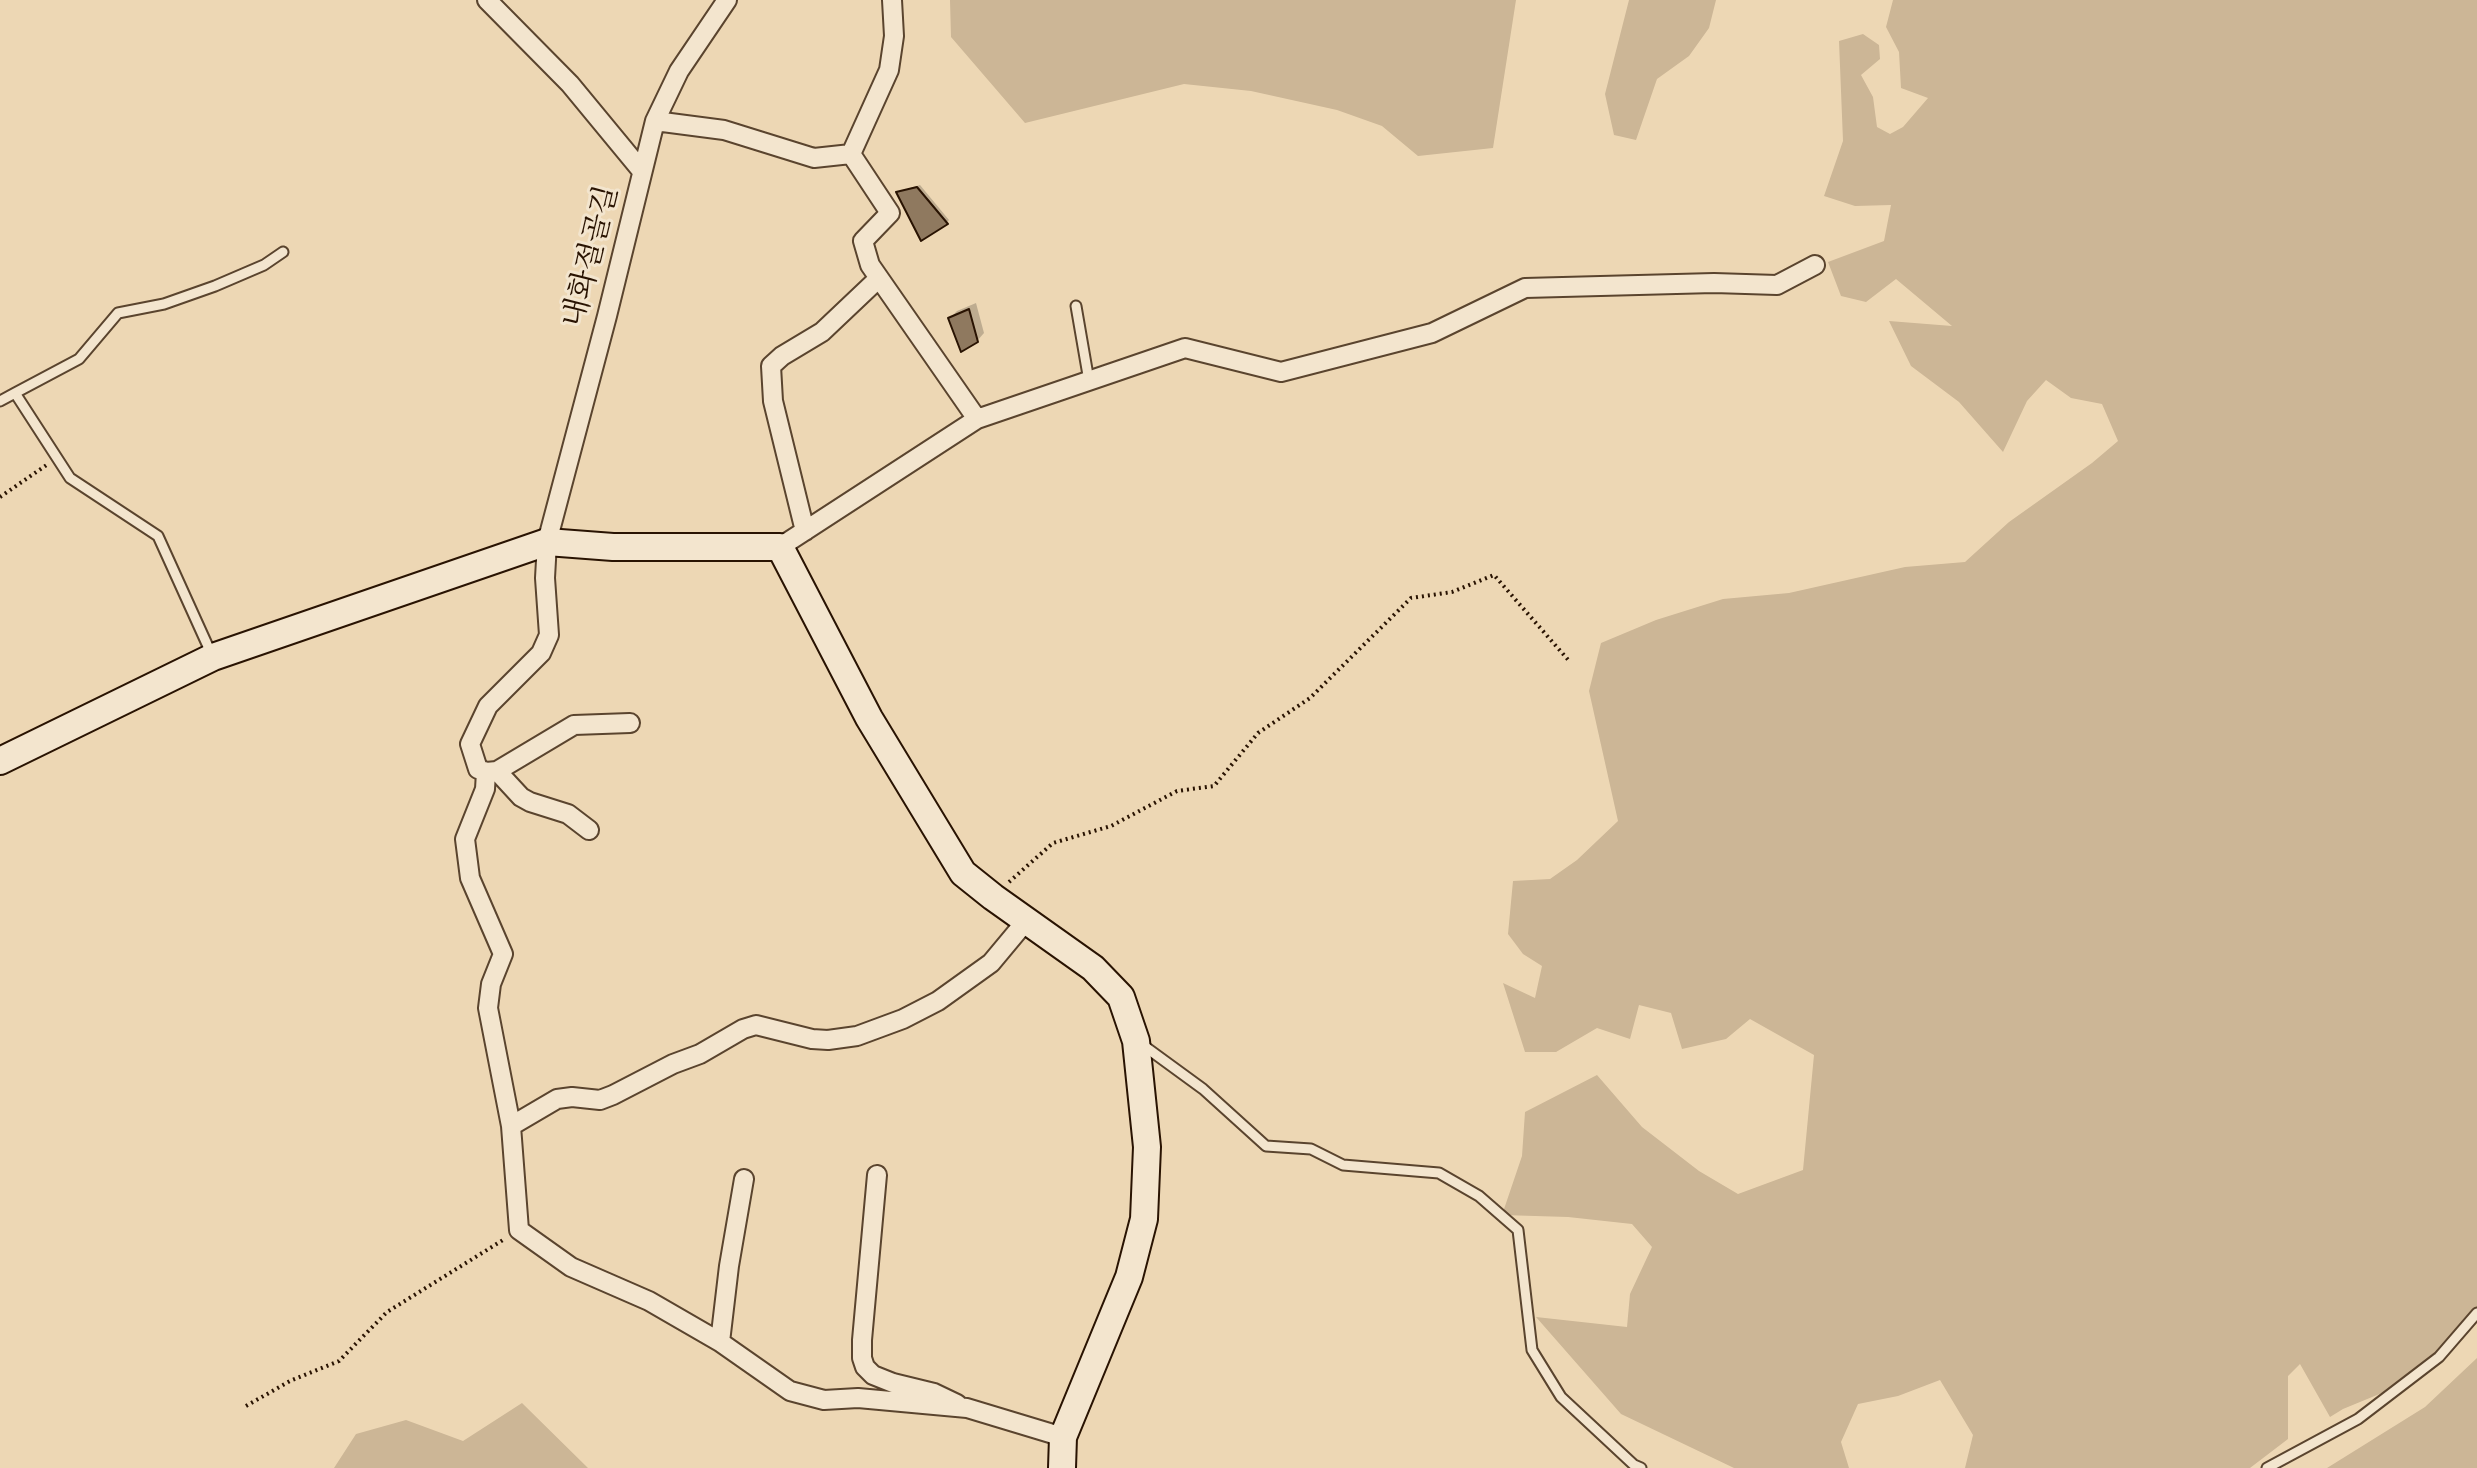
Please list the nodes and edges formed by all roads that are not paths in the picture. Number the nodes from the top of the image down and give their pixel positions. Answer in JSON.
{"nodes":[{"id":1,"x":487,"y":0,"type":"edge"},
{"id":2,"x":727,"y":0,"type":"edge"},
{"id":3,"x":892,"y":0,"type":"edge"},
{"id":4,"x":655,"y":121,"type":"junction"},
{"id":5,"x":851,"y":154,"type":"junction"},
{"id":6,"x":641,"y":170,"type":"junction"},
{"id":7,"x":283,"y":252,"type":"dead end"},
{"id":8,"x":1815,"y":265,"type":"dead end"},
{"id":9,"x":879,"y":278,"type":"junction"},
{"id":10,"x":1076,"y":306,"type":"dead end"},
{"id":11,"x":1089,"y":381,"type":"junction"},
{"id":12,"x":15,"y":393,"type":"junction"},
{"id":13,"x":0,"y":401,"type":"edge"},
{"id":14,"x":977,"y":419,"type":"junction"},
{"id":15,"x":805,"y":531,"type":"junction"},
{"id":16,"x":547,"y":542,"type":"junction"},
{"id":17,"x":780,"y":547,"type":"junction"},
{"id":18,"x":213,"y":657,"type":"junction"},
{"id":19,"x":630,"y":723,"type":"dead end"},
{"id":20,"x":0,"y":761,"type":"edge"},
{"id":21,"x":492,"y":772,"type":"junction"},
{"id":22,"x":589,"y":830,"type":"dead end"},
{"id":23,"x":1026,"y":921,"type":"junction"},
{"id":24,"x":1136,"y":1041,"type":"junction"},
{"id":25,"x":511,"y":1126,"type":"junction"},
{"id":26,"x":877,"y":1175,"type":"dead end"},
{"id":27,"x":744,"y":1179,"type":"dead end"},
{"id":28,"x":2477,"y":1313,"type":"edge"},
{"id":29,"x":720,"y":1342,"type":"junction"},
{"id":30,"x":967,"y":1408,"type":"junction"},
{"id":31,"x":1063,"y":1437,"type":"junction"},
{"id":32,"x":1062,"y":1468,"type":"edge"},
{"id":33,"x":1641,"y":1468,"type":"edge"},
{"id":34,"x":2267,"y":1468,"type":"edge"}],
"edges":[{"from":1,"to":6,"type":"street"},
{"from":2,"to":4,"type":"street","name":"내화절골길"},
{"from":3,"to":5,"type":"street"},
{"from":4,"to":5,"type":"street"},
{"from":4,"to":6,"type":"street","name":"내화절골길"},
{"from":5,"to":9,"type":"street"},
{"from":6,"to":16,"type":"street","name":"내화절골길"},
{"from":7,"to":12,"type":"lane"},
{"from":8,"to":11,"type":"street"},
{"from":9,"to":14,"type":"street"},
{"from":9,"to":15,"type":"street"},
{"from":10,"to":11,"type":"lane"},
{"from":11,"to":14,"type":"street"},
{"from":12,"to":13,"type":"lane"},
{"from":12,"to":18,"type":"lane"},
{"from":14,"to":15,"type":"street"},
{"from":15,"to":17,"type":"street"},
{"from":16,"to":17,"type":"street"},
{"from":16,"to":18,"type":"street"},
{"from":16,"to":21,"type":"street","name":"내화절골길"},
{"from":17,"to":23,"type":"street"},
{"from":18,"to":20,"type":"street"},
{"from":19,"to":21,"type":"street"},
{"from":21,"to":22,"type":"street"},
{"from":21,"to":25,"type":"street"},
{"from":23,"to":24,"type":"street"},
{"from":23,"to":25,"type":"street"},
{"from":24,"to":31,"type":"street"},
{"from":24,"to":33,"type":"lane"},
{"from":25,"to":29,"type":"street"},
{"from":26,"to":30,"type":"street"},
{"from":27,"to":29,"type":"street"},
{"from":28,"to":34,"type":"lane"},
{"from":29,"to":30,"type":"street"},
{"from":30,"to":31,"type":"street"},
{"from":31,"to":32,"type":"street"}]}
